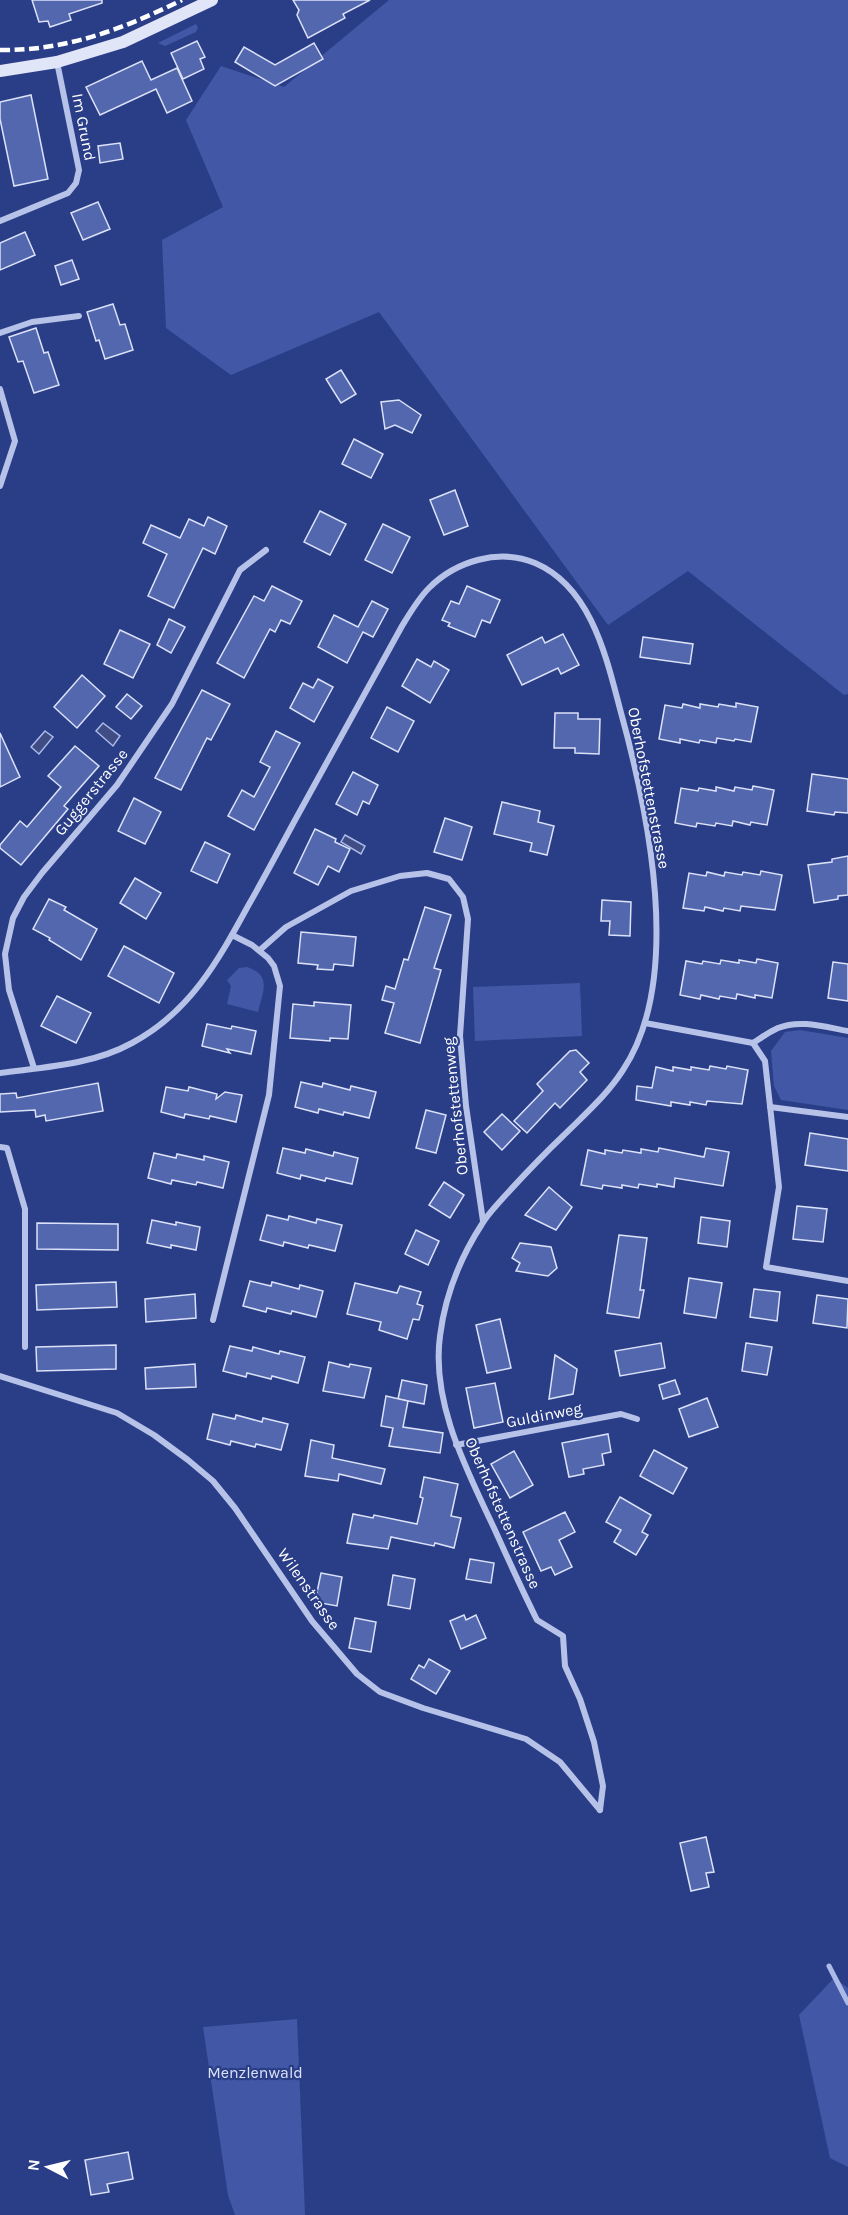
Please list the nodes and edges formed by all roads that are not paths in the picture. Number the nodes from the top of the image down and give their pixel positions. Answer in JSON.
{"nodes":[{"id":1,"x":212,"y":0,"type":"edge"},
{"id":2,"x":57,"y":62,"type":"junction"},
{"id":3,"x":0,"y":71,"type":"edge"},
{"id":4,"x":0,"y":221,"type":"edge"},
{"id":5,"x":79,"y":316,"type":"dead end"},
{"id":6,"x":0,"y":333,"type":"edge"},
{"id":7,"x":0,"y":389,"type":"edge"},
{"id":8,"x":0,"y":486,"type":"edge"},
{"id":9,"x":266,"y":550,"type":"dead end"},
{"id":10,"x":232,"y":935,"type":"junction"},
{"id":11,"x":260,"y":950,"type":"junction"},
{"id":12,"x":645,"y":1023,"type":"junction"},
{"id":13,"x":848,"y":1030,"type":"edge"},
{"id":14,"x":753,"y":1043,"type":"junction"},
{"id":15,"x":34,"y":1068,"type":"junction"},
{"id":16,"x":0,"y":1072,"type":"edge"},
{"id":17,"x":770,"y":1107,"type":"junction"},
{"id":18,"x":848,"y":1117,"type":"edge"},
{"id":19,"x":0,"y":1147,"type":"edge"},
{"id":20,"x":483,"y":1221,"type":"junction"},
{"id":21,"x":848,"y":1281,"type":"edge"},
{"id":22,"x":213,"y":1320,"type":"dead end"},
{"id":23,"x":25,"y":1347,"type":"dead end"},
{"id":24,"x":0,"y":1376,"type":"edge"},
{"id":25,"x":636,"y":1419,"type":"dead end"},
{"id":26,"x":456,"y":1445,"type":"junction"},
{"id":27,"x":600,"y":1810,"type":"joint"}],
"edges":[{"from":1,"to":2,"type":"main road"},
{"from":2,"to":3,"type":"main road"},
{"from":2,"to":4,"type":"street","name":"Im Grund"},
{"from":5,"to":6,"type":"street"},
{"from":7,"to":8,"type":"street"},
{"from":9,"to":15,"type":"street","name":"Guggerstrasse"},
{"from":10,"to":11,"type":"street"},
{"from":10,"to":12,"type":"street","name":"Oberhofstettenstrasse"},
{"from":10,"to":15,"type":"street","name":"Oberhofstettenstrasse"},
{"from":11,"to":20,"type":"street","name":"Oberhofstettenweg"},
{"from":11,"to":22,"type":"street"},
{"from":12,"to":14,"type":"street"},
{"from":12,"to":20,"type":"street","name":"Oberhofstettenstrasse"},
{"from":13,"to":14,"type":"street"},
{"from":14,"to":17,"type":"street"},
{"from":15,"to":16,"type":"street","name":"Oberhofstettenstrasse"},
{"from":17,"to":18,"type":"street"},
{"from":17,"to":21,"type":"street"},
{"from":19,"to":23,"type":"street"},
{"from":20,"to":26,"type":"street","name":"Oberhofstettenstrasse"},
{"from":24,"to":27,"type":"street","name":"Wilenstrasse"},
{"from":25,"to":26,"type":"street","name":"Guldinweg"},
{"from":26,"to":27,"type":"street","name":"Oberhofstettenstrasse"}]}
